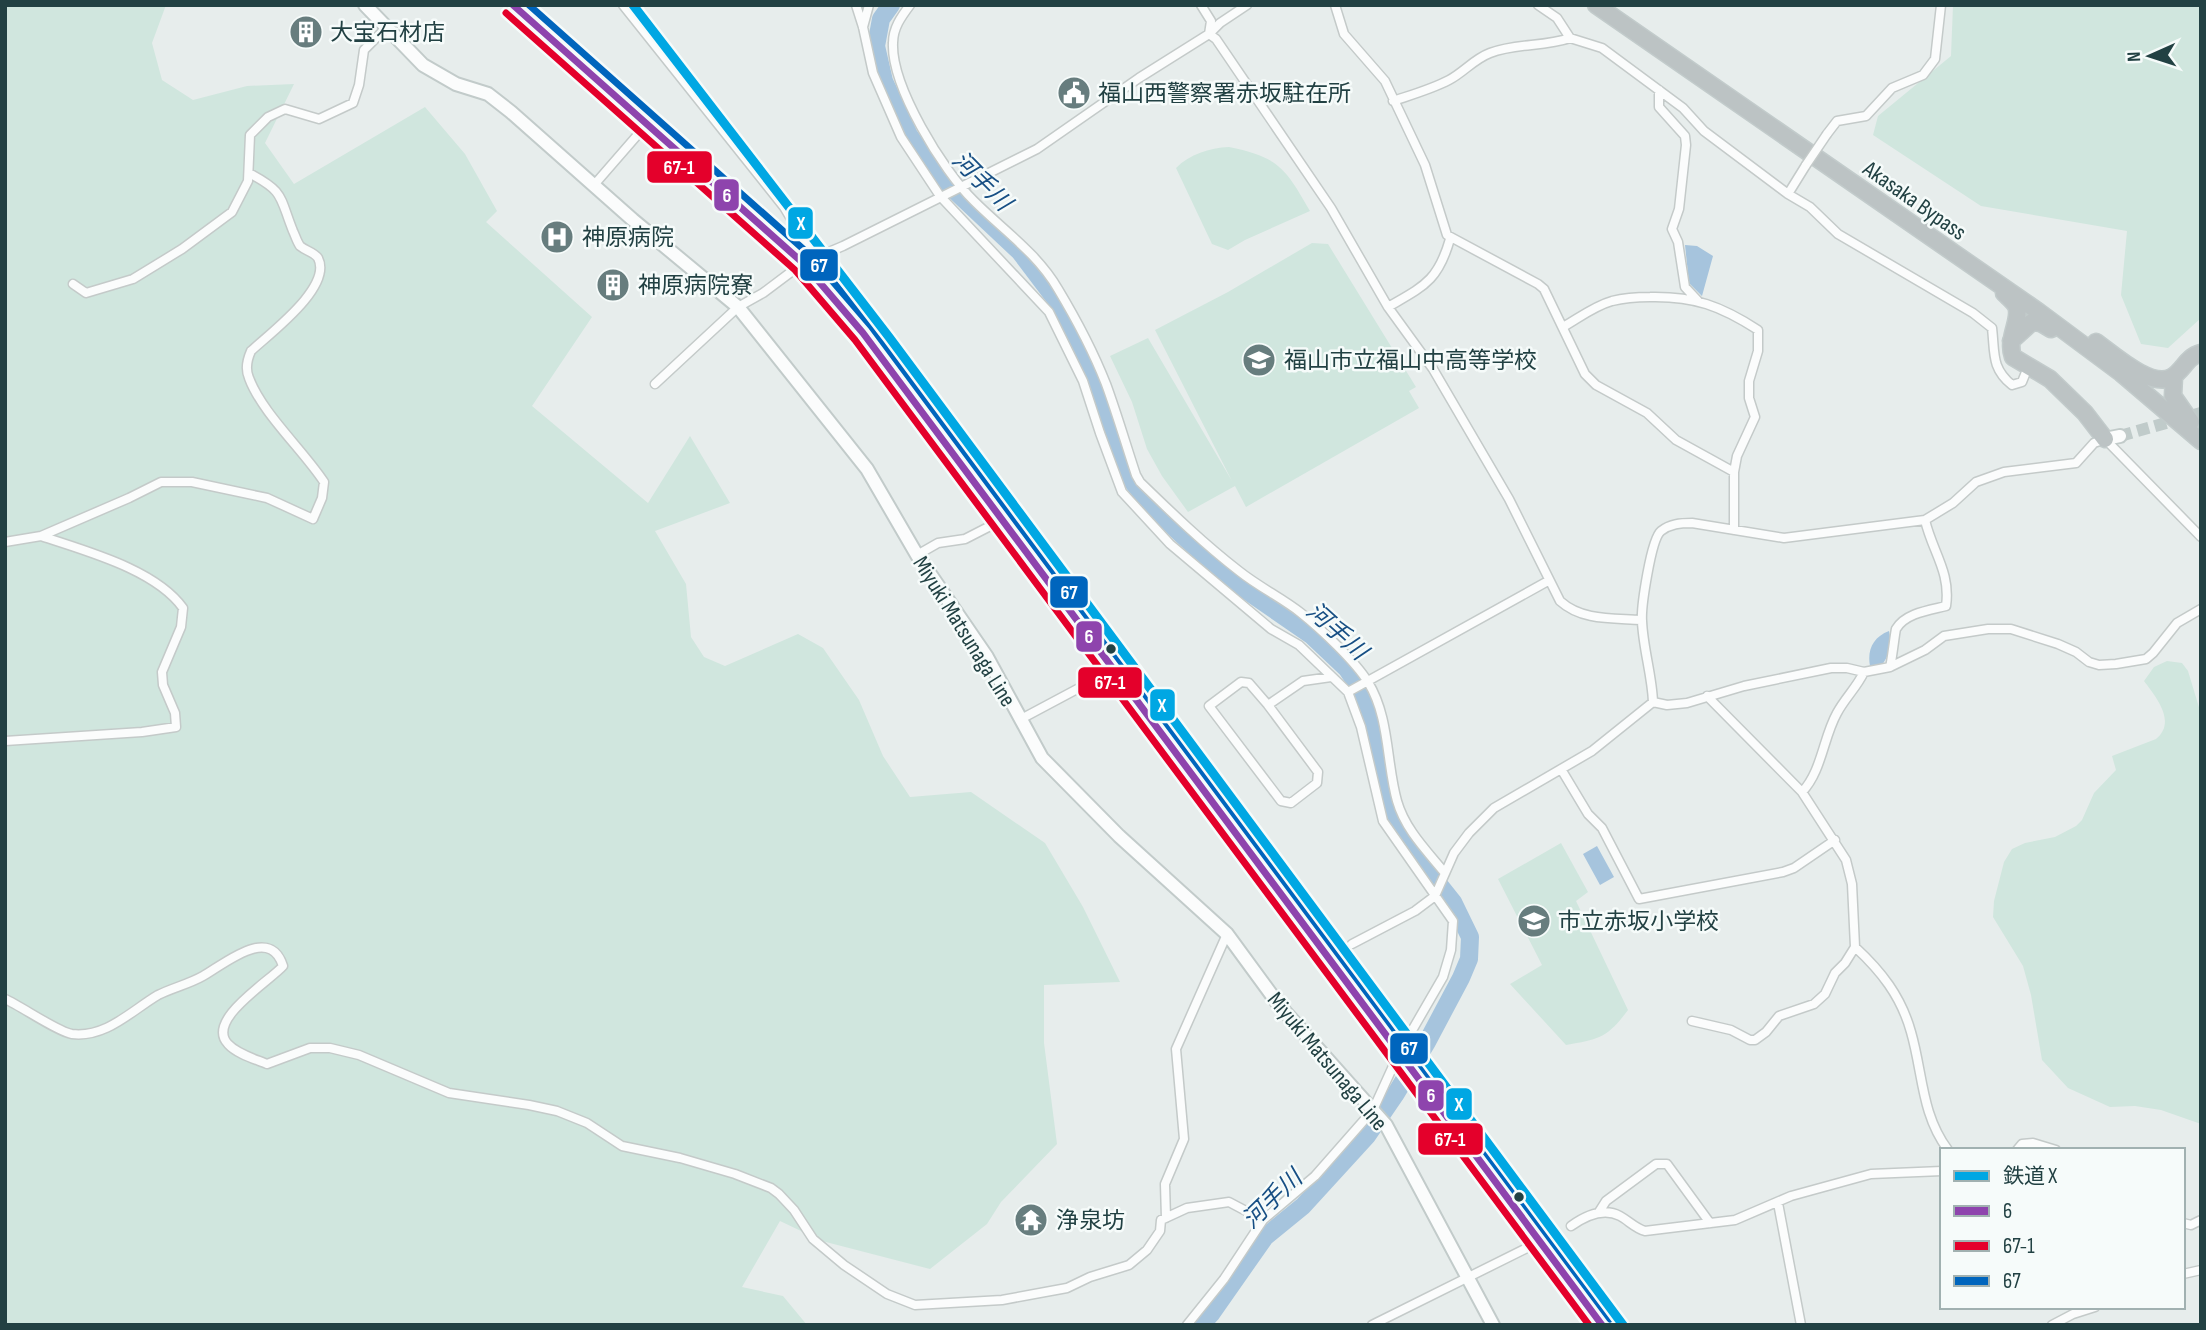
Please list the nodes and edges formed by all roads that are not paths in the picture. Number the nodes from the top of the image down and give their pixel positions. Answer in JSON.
{"nodes":[{"id":1,"x":365,"y":5,"type":"edge"},
{"id":2,"x":513,"y":5,"type":"edge"},
{"id":3,"x":622,"y":5,"type":"edge"},
{"id":4,"x":856,"y":5,"type":"edge"},
{"id":5,"x":869,"y":5,"type":"edge"},
{"id":6,"x":910,"y":5,"type":"edge"},
{"id":7,"x":1201,"y":5,"type":"edge"},
{"id":8,"x":1247,"y":5,"type":"edge"},
{"id":9,"x":1335,"y":5,"type":"edge"},
{"id":10,"x":1538,"y":5,"type":"edge"},
{"id":11,"x":1596,"y":5,"type":"edge"},
{"id":12,"x":1605,"y":5,"type":"edge"},
{"id":13,"x":1941,"y":5,"type":"edge"},
{"id":14,"x":387,"y":27,"type":"junction"},
{"id":15,"x":863,"y":27,"type":"junction"},
{"id":16,"x":1209,"y":34,"type":"junction"},
{"id":17,"x":1570,"y":38,"type":"junction"},
{"id":18,"x":1659,"y":90,"type":"junction"},
{"id":19,"x":1393,"y":102,"type":"junction"},
{"id":20,"x":647,"y":124,"type":"junction"},
{"id":21,"x":250,"y":173,"type":"junction"},
{"id":22,"x":594,"y":185,"type":"junction"},
{"id":23,"x":959,"y":186,"type":"junction"},
{"id":24,"x":1788,"y":194,"type":"junction"},
{"id":25,"x":942,"y":195,"type":"junction"},
{"id":26,"x":1450,"y":239,"type":"junction"},
{"id":27,"x":809,"y":261,"type":"junction"},
{"id":28,"x":73,"y":284,"type":"dead end"},
{"id":29,"x":1996,"y":284,"type":"junction"},
{"id":30,"x":1698,"y":301,"type":"junction"},
{"id":31,"x":2034,"y":304,"type":"junction"},
{"id":32,"x":738,"y":307,"type":"junction"},
{"id":33,"x":1388,"y":307,"type":"junction"},
{"id":34,"x":1563,"y":327,"type":"junction"},
{"id":35,"x":2011,"y":341,"type":"junction"},
{"id":36,"x":2201,"y":353,"type":"edge"},
{"id":37,"x":2028,"y":367,"type":"junction"},
{"id":38,"x":2121,"y":373,"type":"junction"},
{"id":39,"x":2174,"y":376,"type":"junction"},
{"id":40,"x":655,"y":384,"type":"dead end"},
{"id":41,"x":2196,"y":427,"type":"edge"},
{"id":42,"x":2112,"y":437,"type":"junction"},
{"id":43,"x":2201,"y":441,"type":"edge"},
{"id":44,"x":1734,"y":472,"type":"junction"},
{"id":45,"x":1002,"y":520,"type":"junction"},
{"id":46,"x":1925,"y":520,"type":"junction"},
{"id":47,"x":1734,"y":530,"type":"junction"},
{"id":48,"x":41,"y":536,"type":"junction"},
{"id":49,"x":2201,"y":537,"type":"edge"},
{"id":50,"x":5,"y":542,"type":"edge"},
{"id":51,"x":917,"y":555,"type":"junction"},
{"id":52,"x":1548,"y":581,"type":"junction"},
{"id":53,"x":2201,"y":609,"type":"edge"},
{"id":54,"x":1641,"y":620,"type":"junction"},
{"id":55,"x":1110,"y":666,"type":"junction"},
{"id":56,"x":1890,"y":667,"type":"junction"},
{"id":57,"x":1864,"y":672,"type":"junction"},
{"id":58,"x":1331,"y":677,"type":"junction"},
{"id":59,"x":1365,"y":681,"type":"junction"},
{"id":60,"x":1349,"y":691,"type":"junction"},
{"id":61,"x":1707,"y":696,"type":"junction"},
{"id":62,"x":1653,"y":702,"type":"junction"},
{"id":63,"x":1268,"y":705,"type":"junction"},
{"id":64,"x":1021,"y":719,"type":"junction"},
{"id":65,"x":5,"y":741,"type":"edge"},
{"id":66,"x":1561,"y":769,"type":"junction"},
{"id":67,"x":1802,"y":792,"type":"junction"},
{"id":68,"x":1835,"y":840,"type":"junction"},
{"id":69,"x":1443,"y":874,"type":"junction"},
{"id":70,"x":1435,"y":894,"type":"junction"},
{"id":71,"x":1227,"y":934,"type":"junction"},
{"id":72,"x":1352,"y":944,"type":"dead end"},
{"id":73,"x":1855,"y":947,"type":"junction"},
{"id":74,"x":5,"y":999,"type":"edge"},
{"id":75,"x":1692,"y":1021,"type":"dead end"},
{"id":76,"x":1402,"y":1056,"type":"junction"},
{"id":77,"x":1377,"y":1115,"type":"junction"},
{"id":78,"x":1947,"y":1148,"type":"edge"},
{"id":79,"x":2019,"y":1148,"type":"edge"},
{"id":80,"x":2049,"y":1148,"type":"edge"},
{"id":81,"x":1940,"y":1171,"type":"edge"},
{"id":82,"x":1778,"y":1203,"type":"junction"},
{"id":83,"x":1598,"y":1212,"type":"junction"},
{"id":84,"x":1166,"y":1218,"type":"junction"},
{"id":85,"x":1263,"y":1220,"type":"junction"},
{"id":86,"x":1710,"y":1223,"type":"junction"},
{"id":87,"x":1571,"y":1226,"type":"dead end"},
{"id":88,"x":1539,"y":1242,"type":"junction"},
{"id":89,"x":1466,"y":1278,"type":"junction"},
{"id":90,"x":2089,"y":1309,"type":"edge"},
{"id":91,"x":1187,"y":1325,"type":"edge"},
{"id":92,"x":1372,"y":1325,"type":"edge"},
{"id":93,"x":1493,"y":1325,"type":"edge"},
{"id":94,"x":1602,"y":1325,"type":"edge"},
{"id":95,"x":1801,"y":1325,"type":"edge"},
{"id":96,"x":2052,"y":1325,"type":"edge"}],
"edges":[{"from":1,"to":14,"type":"main road","name":"Miyuki Matsunaga Line"},
{"from":2,"to":20,"type":"main road"},
{"from":3,"to":27,"type":"street"},
{"from":4,"to":15,"type":"street"},
{"from":5,"to":15,"type":"street"},
{"from":6,"to":23,"type":"street"},
{"from":7,"to":16,"type":"street"},
{"from":8,"to":16,"type":"street"},
{"from":9,"to":19,"type":"street"},
{"from":10,"to":17,"type":"street"},
{"from":11,"to":29,"type":"highway","name":"Akasaka Bypass"},
{"from":12,"to":31,"type":"highway","name":"Akasaka Bypass"},
{"from":13,"to":24,"type":"street","bridge":true},
{"from":14,"to":21,"type":"street"},
{"from":14,"to":22,"type":"main road","name":"Miyuki Matsunaga Line"},
{"from":15,"to":25,"type":"street"},
{"from":16,"to":23,"type":"street"},
{"from":16,"to":33,"type":"street"},
{"from":17,"to":18,"type":"street"},
{"from":17,"to":19,"type":"street"},
{"from":18,"to":24,"type":"street"},
{"from":18,"to":30,"type":"street"},
{"from":19,"to":26,"type":"street"},
{"from":20,"to":22,"type":"street"},
{"from":20,"to":27,"type":"main road"},
{"from":21,"to":28,"type":"street"},
{"from":21,"to":48,"type":"street"},
{"from":22,"to":32,"type":"main road","name":"Miyuki Matsunaga Line"},
{"from":23,"to":25,"type":"street"},
{"from":23,"to":59,"type":"street"},
{"from":24,"to":37,"type":"street"},
{"from":25,"to":27,"type":"street"},
{"from":25,"to":58,"type":"street"},
{"from":26,"to":33,"type":"street"},
{"from":26,"to":34,"type":"street"},
{"from":27,"to":32,"type":"street"},
{"from":27,"to":45,"type":"main road"},
{"from":29,"to":35,"type":"highway"},
{"from":29,"to":38,"type":"highway","name":"Akasaka Bypass"},
{"from":30,"to":34,"type":"street"},
{"from":30,"to":44,"type":"street"},
{"from":31,"to":39,"type":"highway"},
{"from":31,"to":41,"type":"highway","name":"Akasaka Bypass"},
{"from":32,"to":40,"type":"street"},
{"from":32,"to":51,"type":"main road","name":"Miyuki Matsunaga Line"},
{"from":33,"to":52,"type":"street"},
{"from":34,"to":44,"type":"street"},
{"from":35,"to":37,"type":"highway"},
{"from":35,"to":38,"type":"highway"},
{"from":36,"to":39,"type":"highway"},
{"from":37,"to":42,"type":"highway"},
{"from":38,"to":43,"type":"highway","name":"Akasaka Bypass"},
{"from":39,"to":41,"type":"highway"},
{"from":42,"to":46,"type":"street"},
{"from":42,"to":49,"type":"street"},
{"from":44,"to":47,"type":"street"},
{"from":45,"to":51,"type":"street"},
{"from":45,"to":55,"type":"main road"},
{"from":46,"to":47,"type":"street"},
{"from":46,"to":56,"type":"street"},
{"from":47,"to":54,"type":"street"},
{"from":48,"to":50,"type":"street"},
{"from":48,"to":65,"type":"street"},
{"from":51,"to":64,"type":"main road","name":"Miyuki Matsunaga Line"},
{"from":52,"to":54,"type":"street"},
{"from":52,"to":59,"type":"street"},
{"from":53,"to":56,"type":"street"},
{"from":54,"to":62,"type":"street"},
{"from":55,"to":64,"type":"street"},
{"from":55,"to":76,"type":"main road"},
{"from":56,"to":57,"type":"street"},
{"from":57,"to":61,"type":"street"},
{"from":57,"to":67,"type":"street"},
{"from":58,"to":60,"type":"street"},
{"from":58,"to":63,"type":"street"},
{"from":59,"to":60,"type":"street"},
{"from":59,"to":69,"type":"street"},
{"from":60,"to":70,"type":"street"},
{"from":61,"to":62,"type":"street"},
{"from":61,"to":67,"type":"street"},
{"from":62,"to":66,"type":"street"},
{"from":63,"to":63,"type":"street"},
{"from":64,"to":71,"type":"main road","name":"Miyuki Matsunaga Line"},
{"from":66,"to":68,"type":"street"},
{"from":66,"to":69,"type":"street"},
{"from":67,"to":68,"type":"street"},
{"from":68,"to":73,"type":"street"},
{"from":69,"to":70,"type":"street"},
{"from":70,"to":72,"type":"street"},
{"from":70,"to":76,"type":"street"},
{"from":71,"to":77,"type":"main road","name":"Miyuki Matsunaga Line"},
{"from":71,"to":84,"type":"street"},
{"from":73,"to":75,"type":"street"},
{"from":73,"to":78,"type":"street"},
{"from":74,"to":84,"type":"street"},
{"from":76,"to":77,"type":"street"},
{"from":76,"to":88,"type":"main road"},
{"from":77,"to":85,"type":"street"},
{"from":77,"to":89,"type":"main road","name":"Miyuki Matsunaga Line"},
{"from":79,"to":80,"type":"street"},
{"from":81,"to":82,"type":"street"},
{"from":82,"to":86,"type":"street"},
{"from":82,"to":95,"type":"street"},
{"from":83,"to":86,"type":"street"},
{"from":83,"to":86,"type":"street"},
{"from":83,"to":87,"type":"street"},
{"from":84,"to":85,"type":"street"},
{"from":85,"to":91,"type":"street"},
{"from":88,"to":89,"type":"street"},
{"from":88,"to":94,"type":"main road"},
{"from":89,"to":92,"type":"street"},
{"from":89,"to":93,"type":"main road","name":"Miyuki Matsunaga Line"},
{"from":90,"to":96,"type":"street"}]}
